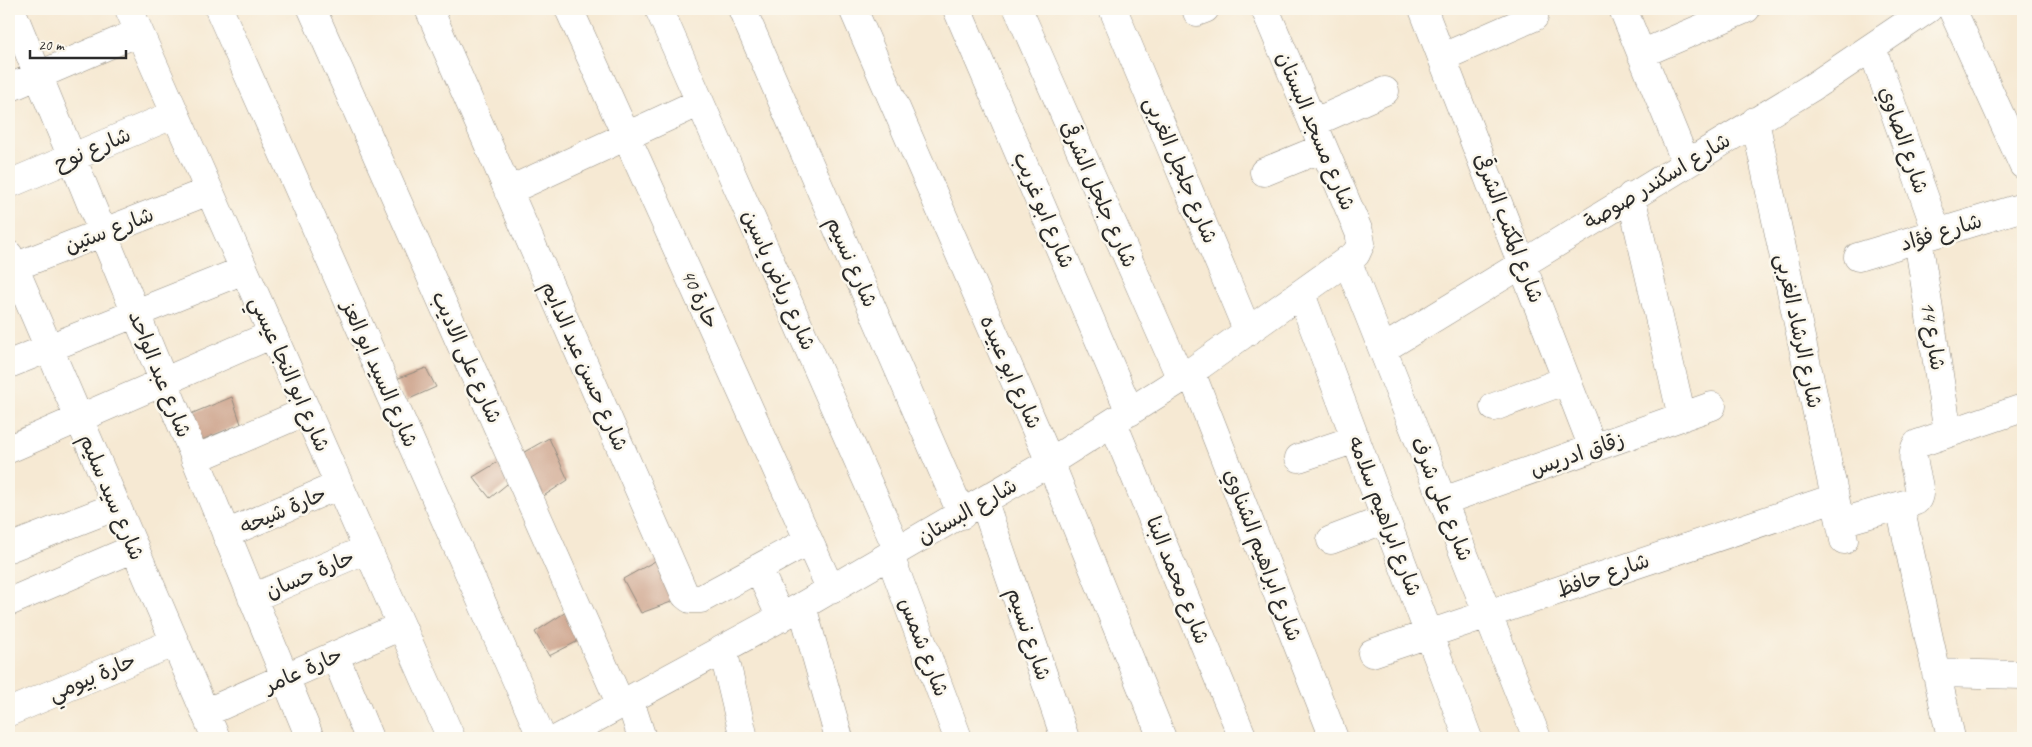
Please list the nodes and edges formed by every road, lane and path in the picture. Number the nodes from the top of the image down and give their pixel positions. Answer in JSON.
{"nodes":[{"id":1,"x":11,"y":9,"type":"edge"},
{"id":2,"x":219,"y":9,"type":"edge"},
{"id":3,"x":312,"y":9,"type":"edge"},
{"id":4,"x":429,"y":9,"type":"edge"},
{"id":5,"x":569,"y":9,"type":"edge"},
{"id":6,"x":659,"y":9,"type":"edge"},
{"id":7,"x":742,"y":9,"type":"edge"},
{"id":8,"x":852,"y":9,"type":"edge"},
{"id":9,"x":957,"y":9,"type":"edge"},
{"id":10,"x":1018,"y":9,"type":"edge"},
{"id":11,"x":1113,"y":9,"type":"edge"},
{"id":12,"x":1265,"y":9,"type":"edge"},
{"id":13,"x":1423,"y":9,"type":"edge"},
{"id":14,"x":1623,"y":9,"type":"edge"},
{"id":15,"x":1746,"y":9,"type":"edge"},
{"id":16,"x":1928,"y":9,"type":"edge"},
{"id":17,"x":1952,"y":9,"type":"edge"},
{"id":18,"x":1534,"y":17,"type":"dead end"},
{"id":19,"x":134,"y":20,"type":"edge"},
{"id":20,"x":1872,"y":48,"type":"junction"},
{"id":21,"x":1641,"y":54,"type":"junction"},
{"id":22,"x":1443,"y":57,"type":"junction"},
{"id":23,"x":38,"y":76,"type":"junction"},
{"id":24,"x":9,"y":88,"type":"edge"},
{"id":25,"x":1385,"y":91,"type":"dead end"},
{"id":26,"x":700,"y":102,"type":"junction"},
{"id":27,"x":175,"y":114,"type":"junction"},
{"id":28,"x":1755,"y":121,"type":"junction"},
{"id":29,"x":1313,"y":122,"type":"junction"},
{"id":30,"x":626,"y":136,"type":"junction"},
{"id":31,"x":1324,"y":148,"type":"junction"},
{"id":32,"x":71,"y":157,"type":"junction"},
{"id":33,"x":1686,"y":163,"type":"junction"},
{"id":34,"x":2023,"y":165,"type":"edge"},
{"id":35,"x":1264,"y":172,"type":"dead end"},
{"id":36,"x":9,"y":184,"type":"edge"},
{"id":37,"x":209,"y":191,"type":"junction"},
{"id":38,"x":508,"y":191,"type":"junction"},
{"id":39,"x":1631,"y":196,"type":"junction"},
{"id":40,"x":2023,"y":207,"type":"edge"},
{"id":41,"x":102,"y":233,"type":"junction"},
{"id":42,"x":1928,"y":236,"type":"junction"},
{"id":43,"x":1352,"y":256,"type":"junction"},
{"id":44,"x":1858,"y":257,"type":"dead end"},
{"id":45,"x":1522,"y":263,"type":"junction"},
{"id":46,"x":10,"y":264,"type":"edge"},
{"id":47,"x":244,"y":270,"type":"junction"},
{"id":48,"x":1301,"y":294,"type":"junction"},
{"id":49,"x":136,"y":313,"type":"junction"},
{"id":50,"x":1248,"y":332,"type":"junction"},
{"id":51,"x":272,"y":334,"type":"junction"},
{"id":52,"x":49,"y":348,"type":"junction"},
{"id":53,"x":1383,"y":349,"type":"junction"},
{"id":54,"x":9,"y":364,"type":"edge"},
{"id":55,"x":1186,"y":376,"type":"junction"},
{"id":56,"x":1567,"y":380,"type":"junction"},
{"id":57,"x":163,"y":382,"type":"junction"},
{"id":58,"x":1712,"y":406,"type":"dead end"},
{"id":59,"x":1494,"y":407,"type":"dead end"},
{"id":60,"x":2023,"y":408,"type":"edge"},
{"id":61,"x":307,"y":411,"type":"junction"},
{"id":62,"x":1122,"y":417,"type":"junction"},
{"id":63,"x":1682,"y":417,"type":"junction"},
{"id":64,"x":79,"y":418,"type":"junction"},
{"id":65,"x":1948,"y":433,"type":"junction"},
{"id":66,"x":1356,"y":439,"type":"junction"},
{"id":67,"x":9,"y":448,"type":"edge"},
{"id":68,"x":1593,"y":448,"type":"junction"},
{"id":69,"x":195,"y":458,"type":"junction"},
{"id":70,"x":1299,"y":458,"type":"dead end"},
{"id":71,"x":1050,"y":462,"type":"junction"},
{"id":72,"x":339,"y":485,"type":"junction"},
{"id":73,"x":1443,"y":501,"type":"junction"},
{"id":74,"x":117,"y":506,"type":"junction"},
{"id":75,"x":1900,"y":507,"type":"junction"},
{"id":76,"x":973,"y":508,"type":"junction"},
{"id":77,"x":1386,"y":519,"type":"junction"},
{"id":78,"x":1840,"y":520,"type":"junction"},
{"id":79,"x":226,"y":534,"type":"junction"},
{"id":80,"x":1332,"y":540,"type":"dead end"},
{"id":81,"x":808,"y":541,"type":"junction"},
{"id":82,"x":9,"y":548,"type":"edge"},
{"id":83,"x":134,"y":548,"type":"junction"},
{"id":84,"x":367,"y":549,"type":"junction"},
{"id":85,"x":894,"y":553,"type":"junction"},
{"id":86,"x":758,"y":568,"type":"junction"},
{"id":87,"x":831,"y":590,"type":"junction"},
{"id":88,"x":252,"y":598,"type":"junction"},
{"id":89,"x":9,"y":602,"type":"edge"},
{"id":90,"x":792,"y":612,"type":"junction"},
{"id":91,"x":1488,"y":614,"type":"junction"},
{"id":92,"x":402,"y":626,"type":"junction"},
{"id":93,"x":1429,"y":634,"type":"junction"},
{"id":94,"x":175,"y":642,"type":"junction"},
{"id":95,"x":723,"y":650,"type":"junction"},
{"id":96,"x":1372,"y":654,"type":"dead end"},
{"id":97,"x":335,"y":656,"type":"junction"},
{"id":98,"x":1936,"y":673,"type":"junction"},
{"id":99,"x":2023,"y":676,"type":"edge"},
{"id":100,"x":285,"y":678,"type":"junction"},
{"id":101,"x":626,"y":703,"type":"junction"},
{"id":102,"x":9,"y":712,"type":"edge"},
{"id":103,"x":205,"y":713,"type":"junction"},
{"id":104,"x":1462,"y":737,"type":"edge"},
{"id":105,"x":216,"y":738,"type":"edge"},
{"id":106,"x":310,"y":738,"type":"edge"},
{"id":107,"x":369,"y":738,"type":"edge"},
{"id":108,"x":451,"y":738,"type":"edge"},
{"id":109,"x":542,"y":738,"type":"edge"},
{"id":110,"x":559,"y":738,"type":"edge"},
{"id":111,"x":642,"y":738,"type":"edge"},
{"id":112,"x":744,"y":738,"type":"edge"},
{"id":113,"x":840,"y":738,"type":"edge"},
{"id":114,"x":958,"y":738,"type":"edge"},
{"id":115,"x":1065,"y":738,"type":"edge"},
{"id":116,"x":1162,"y":738,"type":"edge"},
{"id":117,"x":1243,"y":738,"type":"edge"},
{"id":118,"x":1334,"y":738,"type":"edge"},
{"id":119,"x":1537,"y":738,"type":"edge"},
{"id":120,"x":1951,"y":738,"type":"edge"}],
"edges":[{"from":1,"to":23,"type":"street","name":"شارع عبد الواحد"},
{"from":2,"to":109,"type":"street","name":"شارع السيد ابو العز"},
{"from":3,"to":101,"type":"street","name":"شارع على الاديب"},
{"from":4,"to":38,"type":"street","name":"شارع حسن عبد الدايم"},
{"from":5,"to":30,"type":"street","name":"حارة 40"},
{"from":6,"to":26,"type":"street","name":"شارع رياض ياسين"},
{"from":7,"to":76,"type":"street","name":"شارع نسيم"},
{"from":8,"to":71,"type":"street","name":"شارع ابو عبيده"},
{"from":9,"to":62,"type":"street","name":"شارع ابو غريب"},
{"from":10,"to":55,"type":"street","name":"شارع جلجل الشرقى"},
{"from":11,"to":50,"type":"street","name":"شارع جلجل الغربى"},
{"from":12,"to":29,"type":"street","name":"شارع مسجد البستان"},
{"from":13,"to":22,"type":"street","name":"شارع المكتب الشرقى"},
{"from":14,"to":21,"type":"street"},
{"from":15,"to":21,"type":"street"},
{"from":16,"to":20,"type":"street","name":"شارع اسكندر صوصة"},
{"from":17,"to":34,"type":"street"},
{"from":18,"to":22,"type":"street"},
{"from":19,"to":23,"type":"street"},
{"from":19,"to":27,"type":"street","name":"شارع ابو النجا عيسي"},
{"from":20,"to":28,"type":"street","name":"شارع اسكندر صوصة"},
{"from":20,"to":42,"type":"street","name":"شارع الصاوي"},
{"from":21,"to":33,"type":"street"},
{"from":22,"to":45,"type":"street","name":"شارع المكتب الشرقى"},
{"from":23,"to":24,"type":"street"},
{"from":23,"to":32,"type":"street","name":"شارع عبد الواحد"},
{"from":25,"to":29,"type":"street"},
{"from":26,"to":30,"type":"street"},
{"from":26,"to":85,"type":"street","name":"شارع رياض ياسين"},
{"from":27,"to":32,"type":"street","name":"شارع نوح"},
{"from":27,"to":37,"type":"street","name":"شارع ابو النجا عيسي"},
{"from":28,"to":33,"type":"street","name":"شارع اسكندر صوصة"},
{"from":28,"to":78,"type":"street","name":"شارع الرشاد الغربى"},
{"from":29,"to":31,"type":"street","name":"شارع مسجد البستان"},
{"from":30,"to":38,"type":"street"},
{"from":30,"to":81,"type":"street","name":"حارة 40"},
{"from":31,"to":35,"type":"street"},
{"from":31,"to":43,"type":"street","name":"شارع مسجد البستان"},
{"from":32,"to":36,"type":"street","name":"شارع نوح"},
{"from":32,"to":41,"type":"street","name":"شارع عبد الواحد"},
{"from":33,"to":39,"type":"street","name":"شارع اسكندر صوصة"},
{"from":37,"to":41,"type":"street","name":"شارع ستين"},
{"from":37,"to":47,"type":"street","name":"شارع ابو النجا عيسي"},
{"from":38,"to":86,"type":"street","name":"شارع حسن عبد الدايم"},
{"from":39,"to":45,"type":"street","name":"شارع اسكندر صوصة"},
{"from":39,"to":63,"type":"street"},
{"from":40,"to":42,"type":"street","name":"شارع فؤاد"},
{"from":41,"to":46,"type":"street","name":"شارع ستين"},
{"from":41,"to":49,"type":"street","name":"شارع عبد الواحد"},
{"from":42,"to":44,"type":"street","name":"شارع فؤاد"},
{"from":42,"to":65,"type":"street","name":"شارع 14"},
{"from":43,"to":48,"type":"street","name":"شارع البستان"},
{"from":43,"to":53,"type":"street","name":"شارع على شرف"},
{"from":45,"to":53,"type":"street","name":"شارع اسكندر صوصة"},
{"from":45,"to":56,"type":"street","name":"شارع المكتب الشرقى"},
{"from":46,"to":52,"type":"street","name":"شارع سيد سليم"},
{"from":47,"to":49,"type":"street"},
{"from":47,"to":51,"type":"street","name":"شارع ابو النجا عيسي"},
{"from":48,"to":50,"type":"street","name":"شارع البستان"},
{"from":48,"to":66,"type":"street","name":"شارع ابراهيم سلامه"},
{"from":49,"to":52,"type":"street"},
{"from":49,"to":57,"type":"street","name":"شارع عبد الواحد"},
{"from":50,"to":55,"type":"street","name":"شارع البستان"},
{"from":51,"to":57,"type":"street"},
{"from":51,"to":61,"type":"street","name":"شارع ابو النجا عيسي"},
{"from":52,"to":54,"type":"street"},
{"from":52,"to":64,"type":"street","name":"شارع سيد سليم"},
{"from":53,"to":73,"type":"street","name":"شارع على شرف"},
{"from":55,"to":62,"type":"street","name":"شارع البستان"},
{"from":55,"to":118,"type":"street","name":"شارع ابراهيم الشناوي"},
{"from":56,"to":59,"type":"street"},
{"from":56,"to":68,"type":"street","name":"شارع المكتب الشرقى"},
{"from":57,"to":64,"type":"street"},
{"from":57,"to":69,"type":"street","name":"شارع عبد الواحد"},
{"from":58,"to":63,"type":"street","name":"زقاق ادريس"},
{"from":60,"to":65,"type":"street"},
{"from":61,"to":69,"type":"street"},
{"from":61,"to":72,"type":"street","name":"شارع ابو النجا عيسي"},
{"from":62,"to":71,"type":"street","name":"شارع البستان"},
{"from":62,"to":117,"type":"street","name":"شارع محمد البنا"},
{"from":63,"to":68,"type":"street","name":"زقاق ادريس"},
{"from":64,"to":67,"type":"street"},
{"from":64,"to":74,"type":"street","name":"شارع سيد سليم"},
{"from":65,"to":75,"type":"street"},
{"from":66,"to":70,"type":"street"},
{"from":66,"to":77,"type":"street","name":"شارع ابراهيم سلامه"},
{"from":68,"to":73,"type":"street","name":"زقاق ادريس"},
{"from":69,"to":79,"type":"street","name":"شارع عبد الواحد"},
{"from":71,"to":76,"type":"street","name":"شارع البستان"},
{"from":71,"to":116,"type":"street","name":"شارع ابو عبيده"},
{"from":72,"to":79,"type":"street","name":"حارة شيحه"},
{"from":72,"to":84,"type":"street","name":"شارع ابو النجا عيسي"},
{"from":73,"to":91,"type":"street","name":"شارع على شرف"},
{"from":74,"to":82,"type":"street"},
{"from":74,"to":83,"type":"street","name":"شارع سيد سليم"},
{"from":75,"to":78,"type":"street","name":"شارع حافظ"},
{"from":75,"to":98,"type":"street"},
{"from":76,"to":85,"type":"street","name":"شارع البستان"},
{"from":76,"to":115,"type":"street","name":"شارع نسيم"},
{"from":77,"to":80,"type":"street"},
{"from":77,"to":93,"type":"street","name":"شارع ابراهيم سلامه"},
{"from":78,"to":91,"type":"street","name":"شارع حافظ"},
{"from":79,"to":88,"type":"street","name":"شارع عبد الواحد"},
{"from":81,"to":86,"type":"street","name":"شارع حسن عبد الدايم"},
{"from":81,"to":87,"type":"street","name":"حارة 40"},
{"from":83,"to":89,"type":"street"},
{"from":83,"to":94,"type":"street","name":"شارع سيد سليم"},
{"from":84,"to":88,"type":"street","name":"حارة حسان"},
{"from":84,"to":92,"type":"street","name":"شارع ابو النجا عيسي"},
{"from":85,"to":87,"type":"street","name":"شارع البستان"},
{"from":85,"to":114,"type":"street","name":"شارع شمس"},
{"from":86,"to":90,"type":"street"},
{"from":87,"to":90,"type":"street","name":"شارع البستان"},
{"from":88,"to":100,"type":"street","name":"شارع عبد الواحد"},
{"from":90,"to":95,"type":"street","name":"شارع البستان"},
{"from":90,"to":113,"type":"street"},
{"from":91,"to":93,"type":"street","name":"شارع حافظ"},
{"from":91,"to":119,"type":"street","name":"شارع على شرف"},
{"from":92,"to":97,"type":"street","name":"حارة عامر"},
{"from":92,"to":108,"type":"street","name":"شارع ابو النجا عيسي"},
{"from":93,"to":96,"type":"street","name":"شارع حافظ"},
{"from":93,"to":104,"type":"street","name":"شارع ابراهيم سلامه"},
{"from":94,"to":102,"type":"street","name":"حارة بيومي"},
{"from":94,"to":103,"type":"street","name":"شارع سيد سليم"},
{"from":95,"to":101,"type":"street","name":"شارع البستان"},
{"from":95,"to":112,"type":"street"},
{"from":97,"to":100,"type":"street","name":"حارة عامر"},
{"from":97,"to":107,"type":"street"},
{"from":98,"to":99,"type":"street"},
{"from":98,"to":120,"type":"street"},
{"from":100,"to":103,"type":"street","name":"حارة عامر"},
{"from":100,"to":106,"type":"street","name":"شارع عبد الواحد"},
{"from":101,"to":110,"type":"street","name":"شارع البستان"},
{"from":101,"to":111,"type":"street","name":"شارع على الاديب"},
{"from":103,"to":105,"type":"street","name":"شارع سيد سليم"}]}
